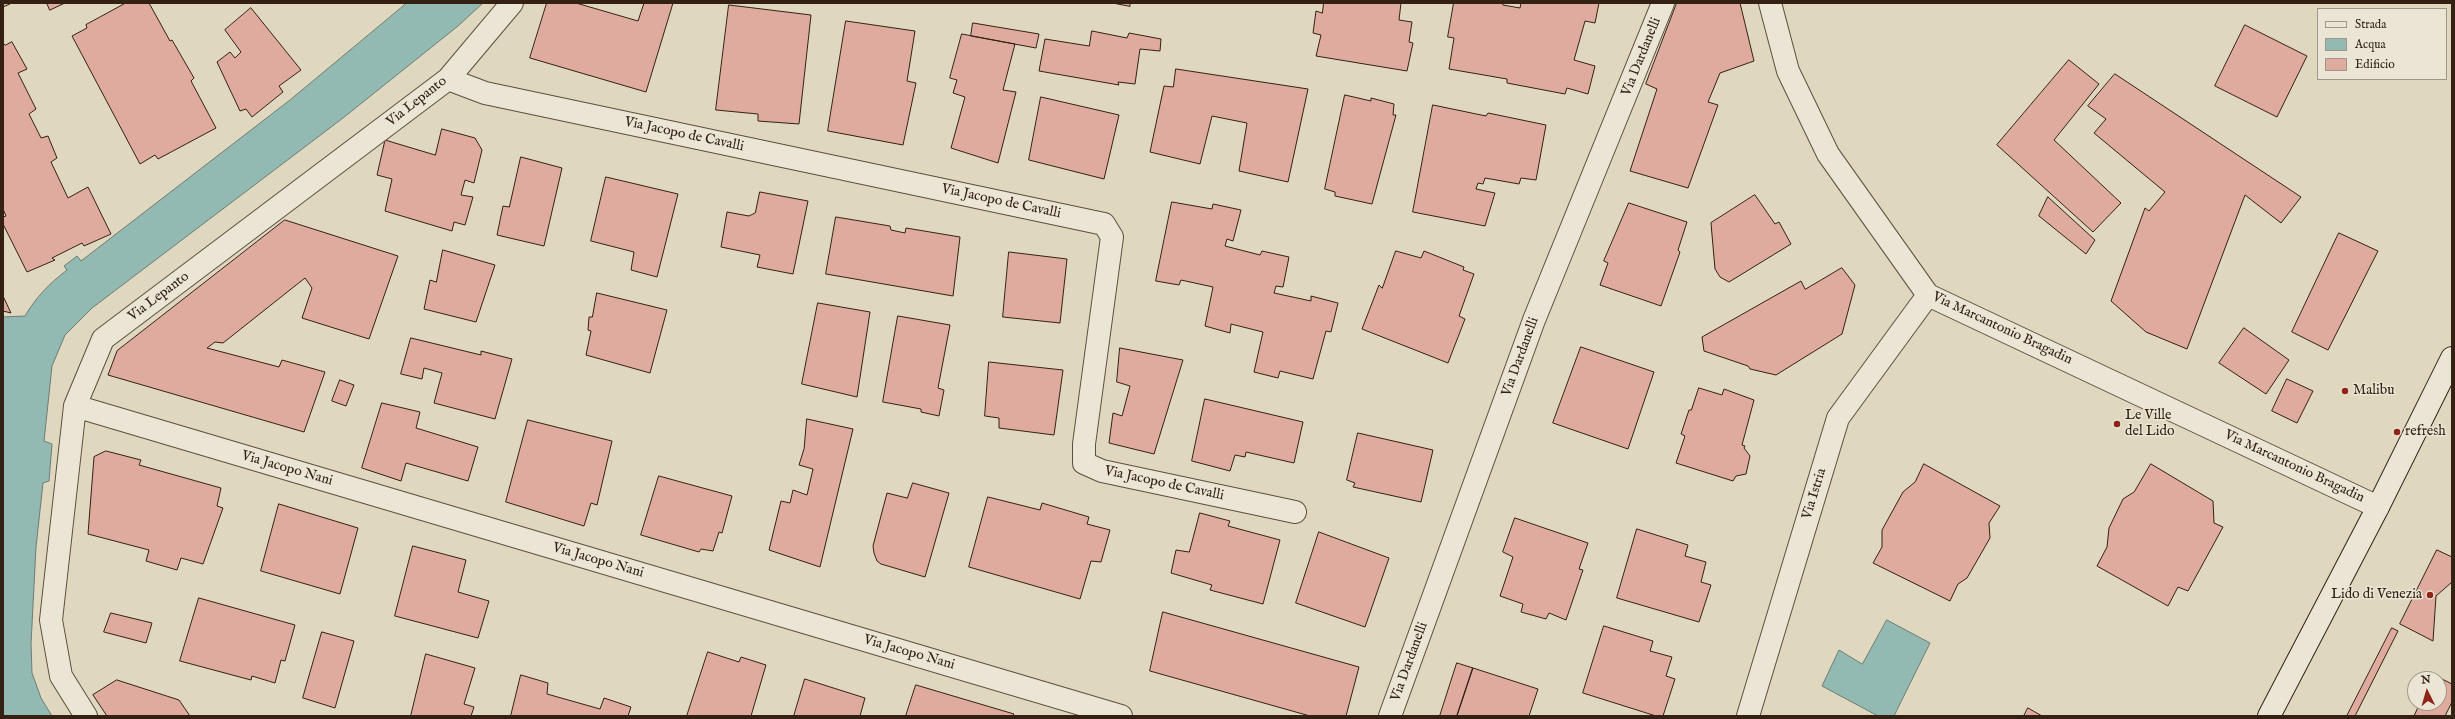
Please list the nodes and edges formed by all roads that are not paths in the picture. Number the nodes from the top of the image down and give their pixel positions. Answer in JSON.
{"nodes":[{"id":1,"x":512,"y":3,"type":"edge"},
{"id":2,"x":1663,"y":3,"type":"edge"},
{"id":3,"x":1770,"y":3,"type":"edge"},
{"id":4,"x":448,"y":79,"type":"junction"},
{"id":5,"x":1928,"y":295,"type":"junction"},
{"id":6,"x":2452,"y":358,"type":"edge"},
{"id":7,"x":75,"y":406,"type":"junction"},
{"id":8,"x":2378,"y":507,"type":"junction"},
{"id":9,"x":1295,"y":512,"type":"dead end"},
{"id":10,"x":86,"y":716,"type":"edge"},
{"id":11,"x":1121,"y":716,"type":"edge"},
{"id":12,"x":1390,"y":716,"type":"edge"},
{"id":13,"x":1748,"y":716,"type":"edge"},
{"id":14,"x":2269,"y":716,"type":"edge"}],
"edges":[{"from":1,"to":4,"type":"street","name":"Via Lepanto"},
{"from":2,"to":12,"type":"street","name":"Via Dardanelli"},
{"from":3,"to":5,"type":"street","name":"Via Marcantonio Bragadin"},
{"from":4,"to":7,"type":"street","name":"Via Lepanto"},
{"from":4,"to":9,"type":"street","name":"Via Jacopo de Cavalli"},
{"from":5,"to":8,"type":"street","name":"Via Marcantonio Bragadin"},
{"from":5,"to":13,"type":"street","name":"Via Istria"},
{"from":6,"to":8,"type":"street"},
{"from":7,"to":10,"type":"street","name":"Via Lepanto"},
{"from":7,"to":11,"type":"street","name":"Via Jacopo Nani"},
{"from":8,"to":14,"type":"street"}]}
